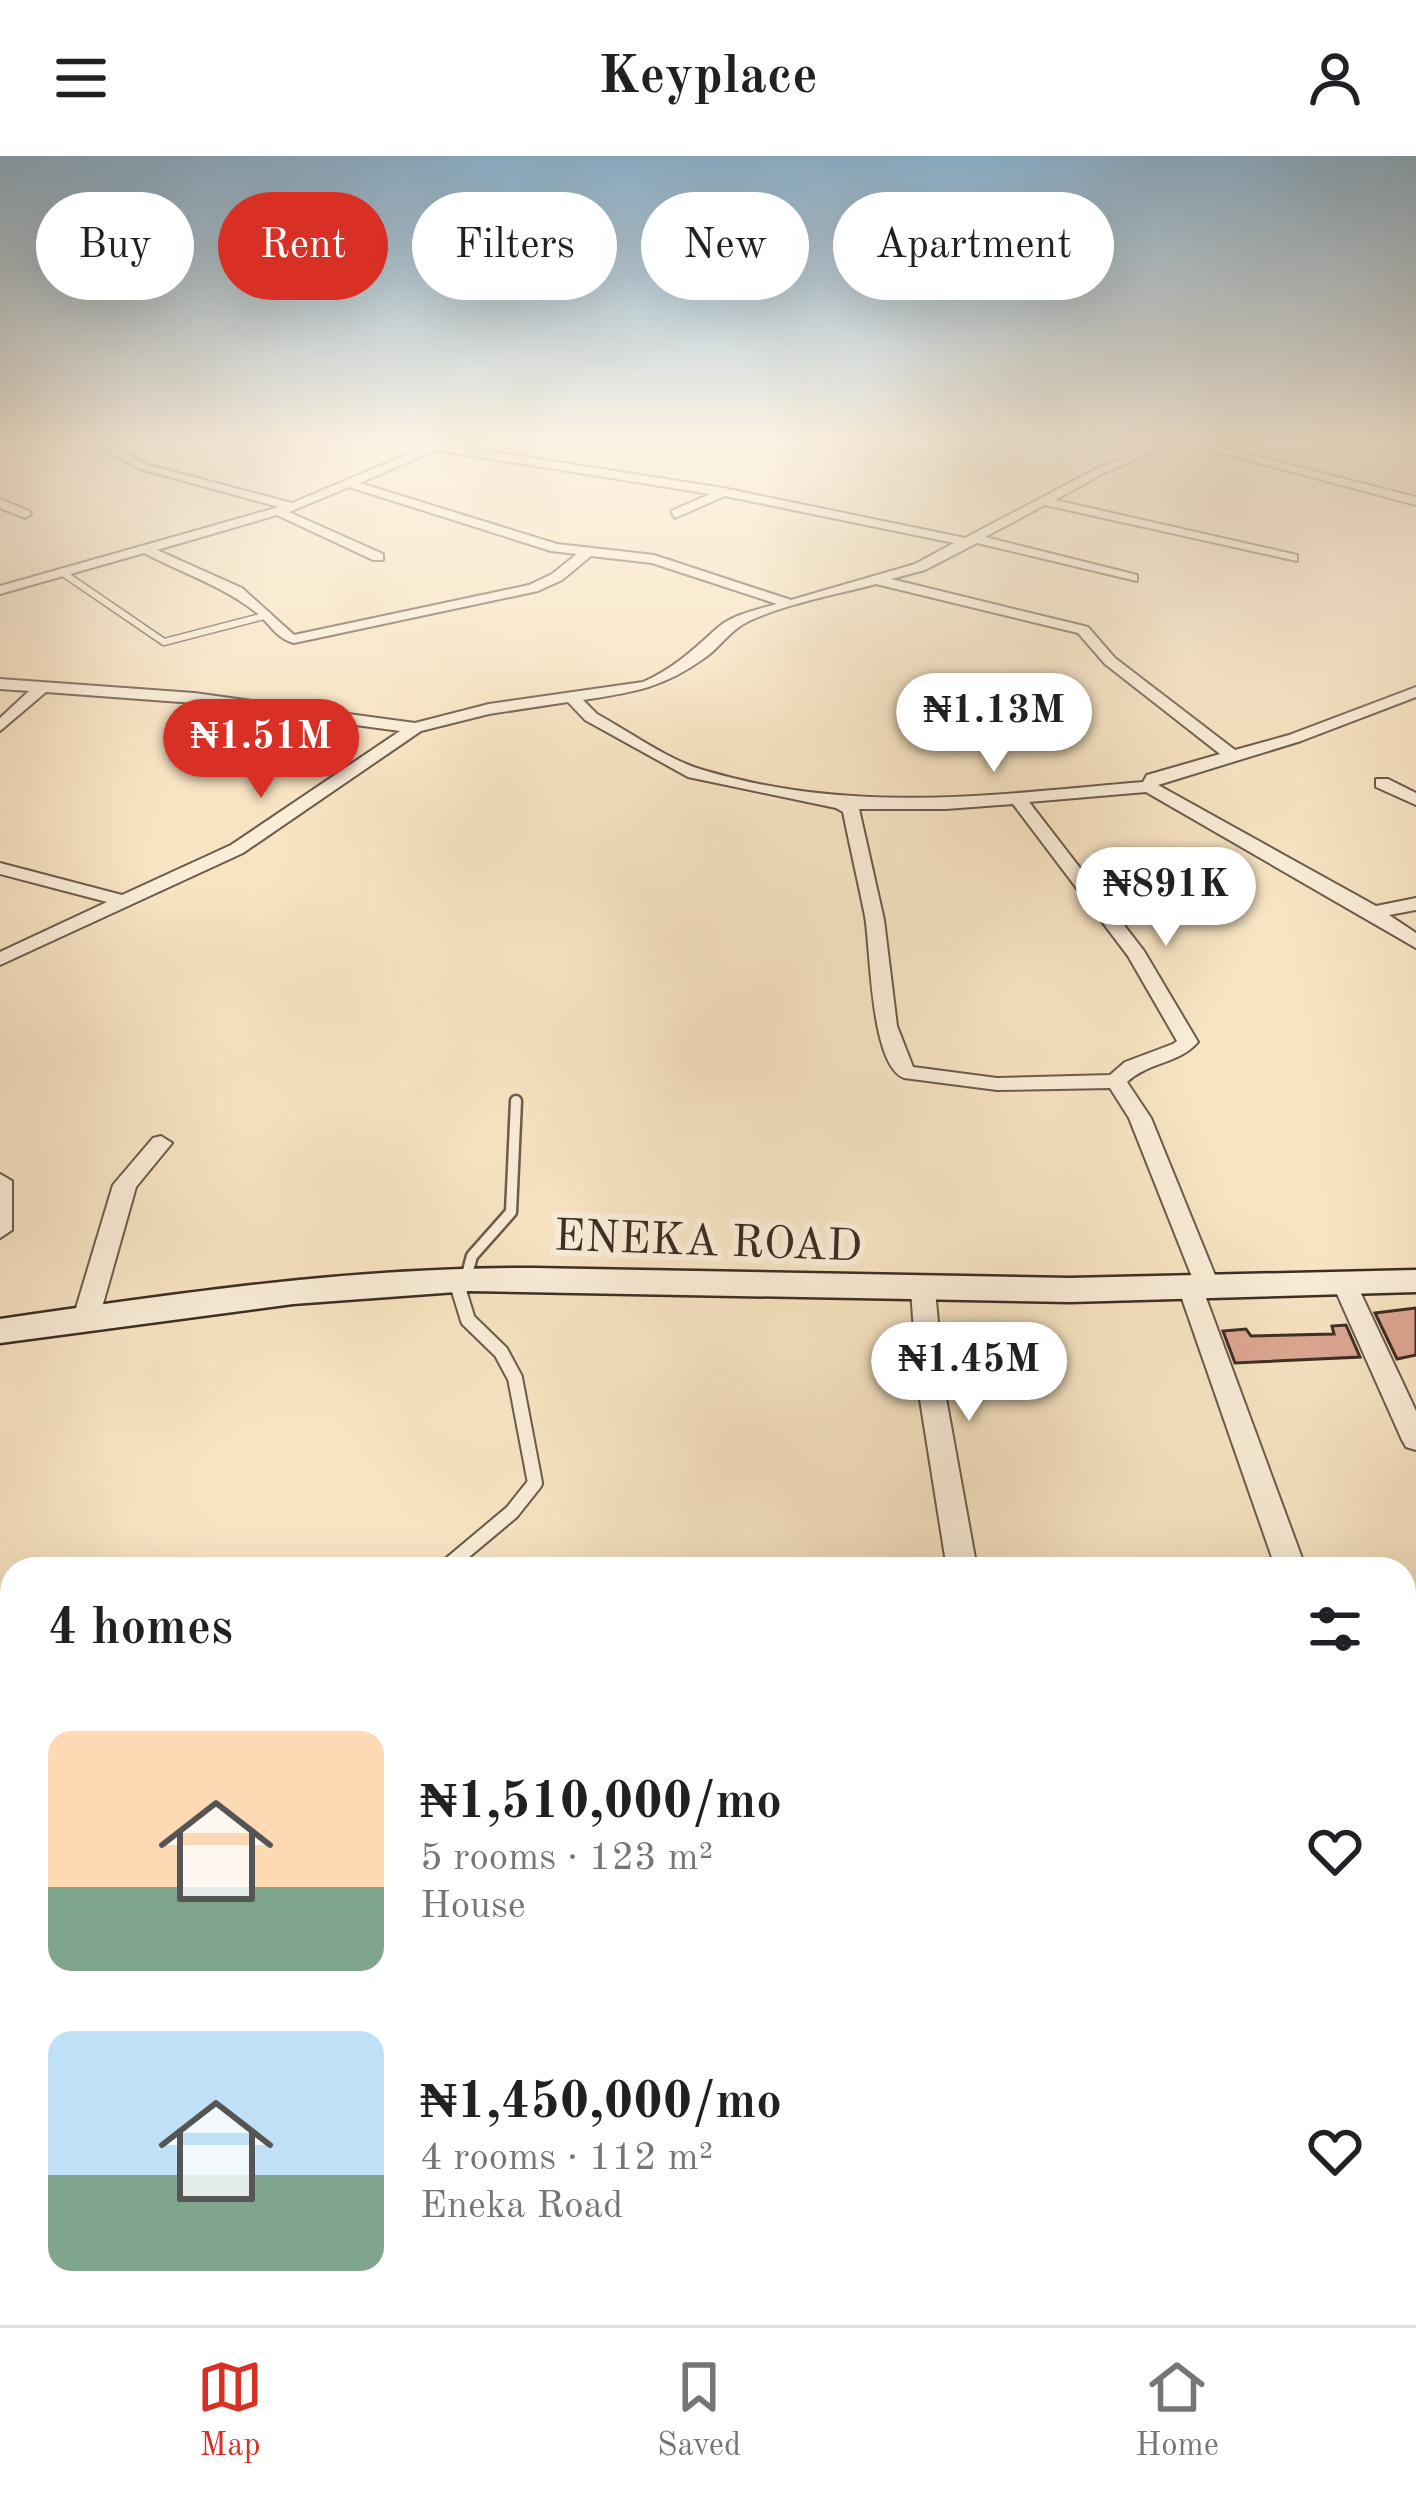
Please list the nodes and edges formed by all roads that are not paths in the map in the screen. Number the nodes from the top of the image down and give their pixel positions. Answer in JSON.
{"nodes":[{"id":1,"x":173,"y":543,"type":"edge"},
{"id":2,"x":351,"y":543,"type":"edge"},
{"id":3,"x":541,"y":543,"type":"edge"},
{"id":4,"x":969,"y":543,"type":"edge"},
{"id":5,"x":983,"y":543,"type":"edge"},
{"id":6,"x":1227,"y":543,"type":"edge"},
{"id":7,"x":148,"y":551,"type":"junction"},
{"id":8,"x":590,"y":551,"type":"junction"},
{"id":9,"x":378,"y":557,"type":"dead end"},
{"id":10,"x":1292,"y":558,"type":"dead end"},
{"id":11,"x":63,"y":573,"type":"junction"},
{"id":12,"x":1132,"y":578,"type":"dead end"},
{"id":13,"x":879,"y":580,"type":"junction"},
{"id":14,"x":0,"y":590,"type":"edge"},
{"id":15,"x":788,"y":603,"type":"junction"},
{"id":16,"x":268,"y":615,"type":"junction"},
{"id":17,"x":0,"y":684,"type":"edge"},
{"id":18,"x":40,"y":688,"type":"junction"},
{"id":19,"x":1416,"y":692,"type":"edge"},
{"id":20,"x":572,"y":697,"type":"junction"},
{"id":21,"x":0,"y":726,"type":"edge"},
{"id":22,"x":415,"y":728,"type":"junction"},
{"id":23,"x":1234,"y":757,"type":"junction"},
{"id":24,"x":1382,"y":784,"type":"dead end"},
{"id":25,"x":1149,"y":787,"type":"junction"},
{"id":26,"x":1019,"y":800,"type":"junction"},
{"id":27,"x":1416,"y":800,"type":"edge"},
{"id":28,"x":842,"y":804,"type":"junction"},
{"id":29,"x":0,"y":868,"type":"edge"},
{"id":30,"x":123,"y":901,"type":"junction"},
{"id":31,"x":1416,"y":904,"type":"edge"},
{"id":32,"x":1373,"y":912,"type":"junction"},
{"id":33,"x":1416,"y":941,"type":"edge"},
{"id":34,"x":0,"y":959,"type":"edge"},
{"id":35,"x":1116,"y":1081,"type":"junction"},
{"id":36,"x":516,"y":1101,"type":"dead end"},
{"id":37,"x":161,"y":1143,"type":"dead end"},
{"id":38,"x":0,"y":1181,"type":"edge"},
{"id":39,"x":0,"y":1230,"type":"edge"},
{"id":40,"x":461,"y":1281,"type":"junction"},
{"id":41,"x":1416,"y":1281,"type":"edge"},
{"id":42,"x":1346,"y":1285,"type":"junction"},
{"id":43,"x":923,"y":1290,"type":"junction"},
{"id":44,"x":1200,"y":1290,"type":"junction"},
{"id":45,"x":86,"y":1318,"type":"junction"},
{"id":46,"x":0,"y":1330,"type":"edge"},
{"id":47,"x":1416,"y":1440,"type":"edge"},
{"id":48,"x":458,"y":1557,"type":"edge"},
{"id":49,"x":960,"y":1557,"type":"edge"},
{"id":50,"x":1287,"y":1557,"type":"edge"}],
"edges":[{"from":1,"to":7,"type":"street"},
{"from":2,"to":9,"type":"street"},
{"from":3,"to":8,"type":"street"},
{"from":4,"to":13,"type":"street"},
{"from":5,"to":12,"type":"street"},
{"from":6,"to":10,"type":"street"},
{"from":7,"to":11,"type":"street"},
{"from":7,"to":16,"type":"street"},
{"from":8,"to":15,"type":"street"},
{"from":8,"to":16,"type":"street"},
{"from":11,"to":14,"type":"street"},
{"from":11,"to":16,"type":"lane"},
{"from":13,"to":15,"type":"street"},
{"from":13,"to":23,"type":"street"},
{"from":15,"to":20,"type":"street"},
{"from":17,"to":18,"type":"street"},
{"from":18,"to":21,"type":"street"},
{"from":18,"to":22,"type":"street"},
{"from":19,"to":23,"type":"street"},
{"from":20,"to":22,"type":"street"},
{"from":20,"to":28,"type":"street"},
{"from":22,"to":30,"type":"street"},
{"from":23,"to":25,"type":"street"},
{"from":24,"to":27,"type":"street"},
{"from":25,"to":26,"type":"street"},
{"from":25,"to":32,"type":"street"},
{"from":26,"to":28,"type":"street"},
{"from":26,"to":35,"type":"street"},
{"from":28,"to":35,"type":"street"},
{"from":29,"to":30,"type":"street"},
{"from":30,"to":34,"type":"street"},
{"from":31,"to":32,"type":"street"},
{"from":32,"to":33,"type":"street"},
{"from":35,"to":44,"type":"street"},
{"from":36,"to":40,"type":"lane"},
{"from":37,"to":45,"type":"street"},
{"from":38,"to":39,"type":"street"},
{"from":40,"to":43,"type":"main road","name":"ENEKA ROAD"},
{"from":40,"to":45,"type":"main road","name":"ENEKA ROAD"},
{"from":40,"to":48,"type":"lane"},
{"from":41,"to":42,"type":"main road","name":"ENEKA ROAD"},
{"from":42,"to":44,"type":"main road","name":"ENEKA ROAD"},
{"from":42,"to":47,"type":"street"},
{"from":43,"to":44,"type":"main road","name":"ENEKA ROAD"},
{"from":43,"to":49,"type":"street"},
{"from":44,"to":50,"type":"street"},
{"from":45,"to":46,"type":"main road","name":"ENEKA ROAD"}]}
